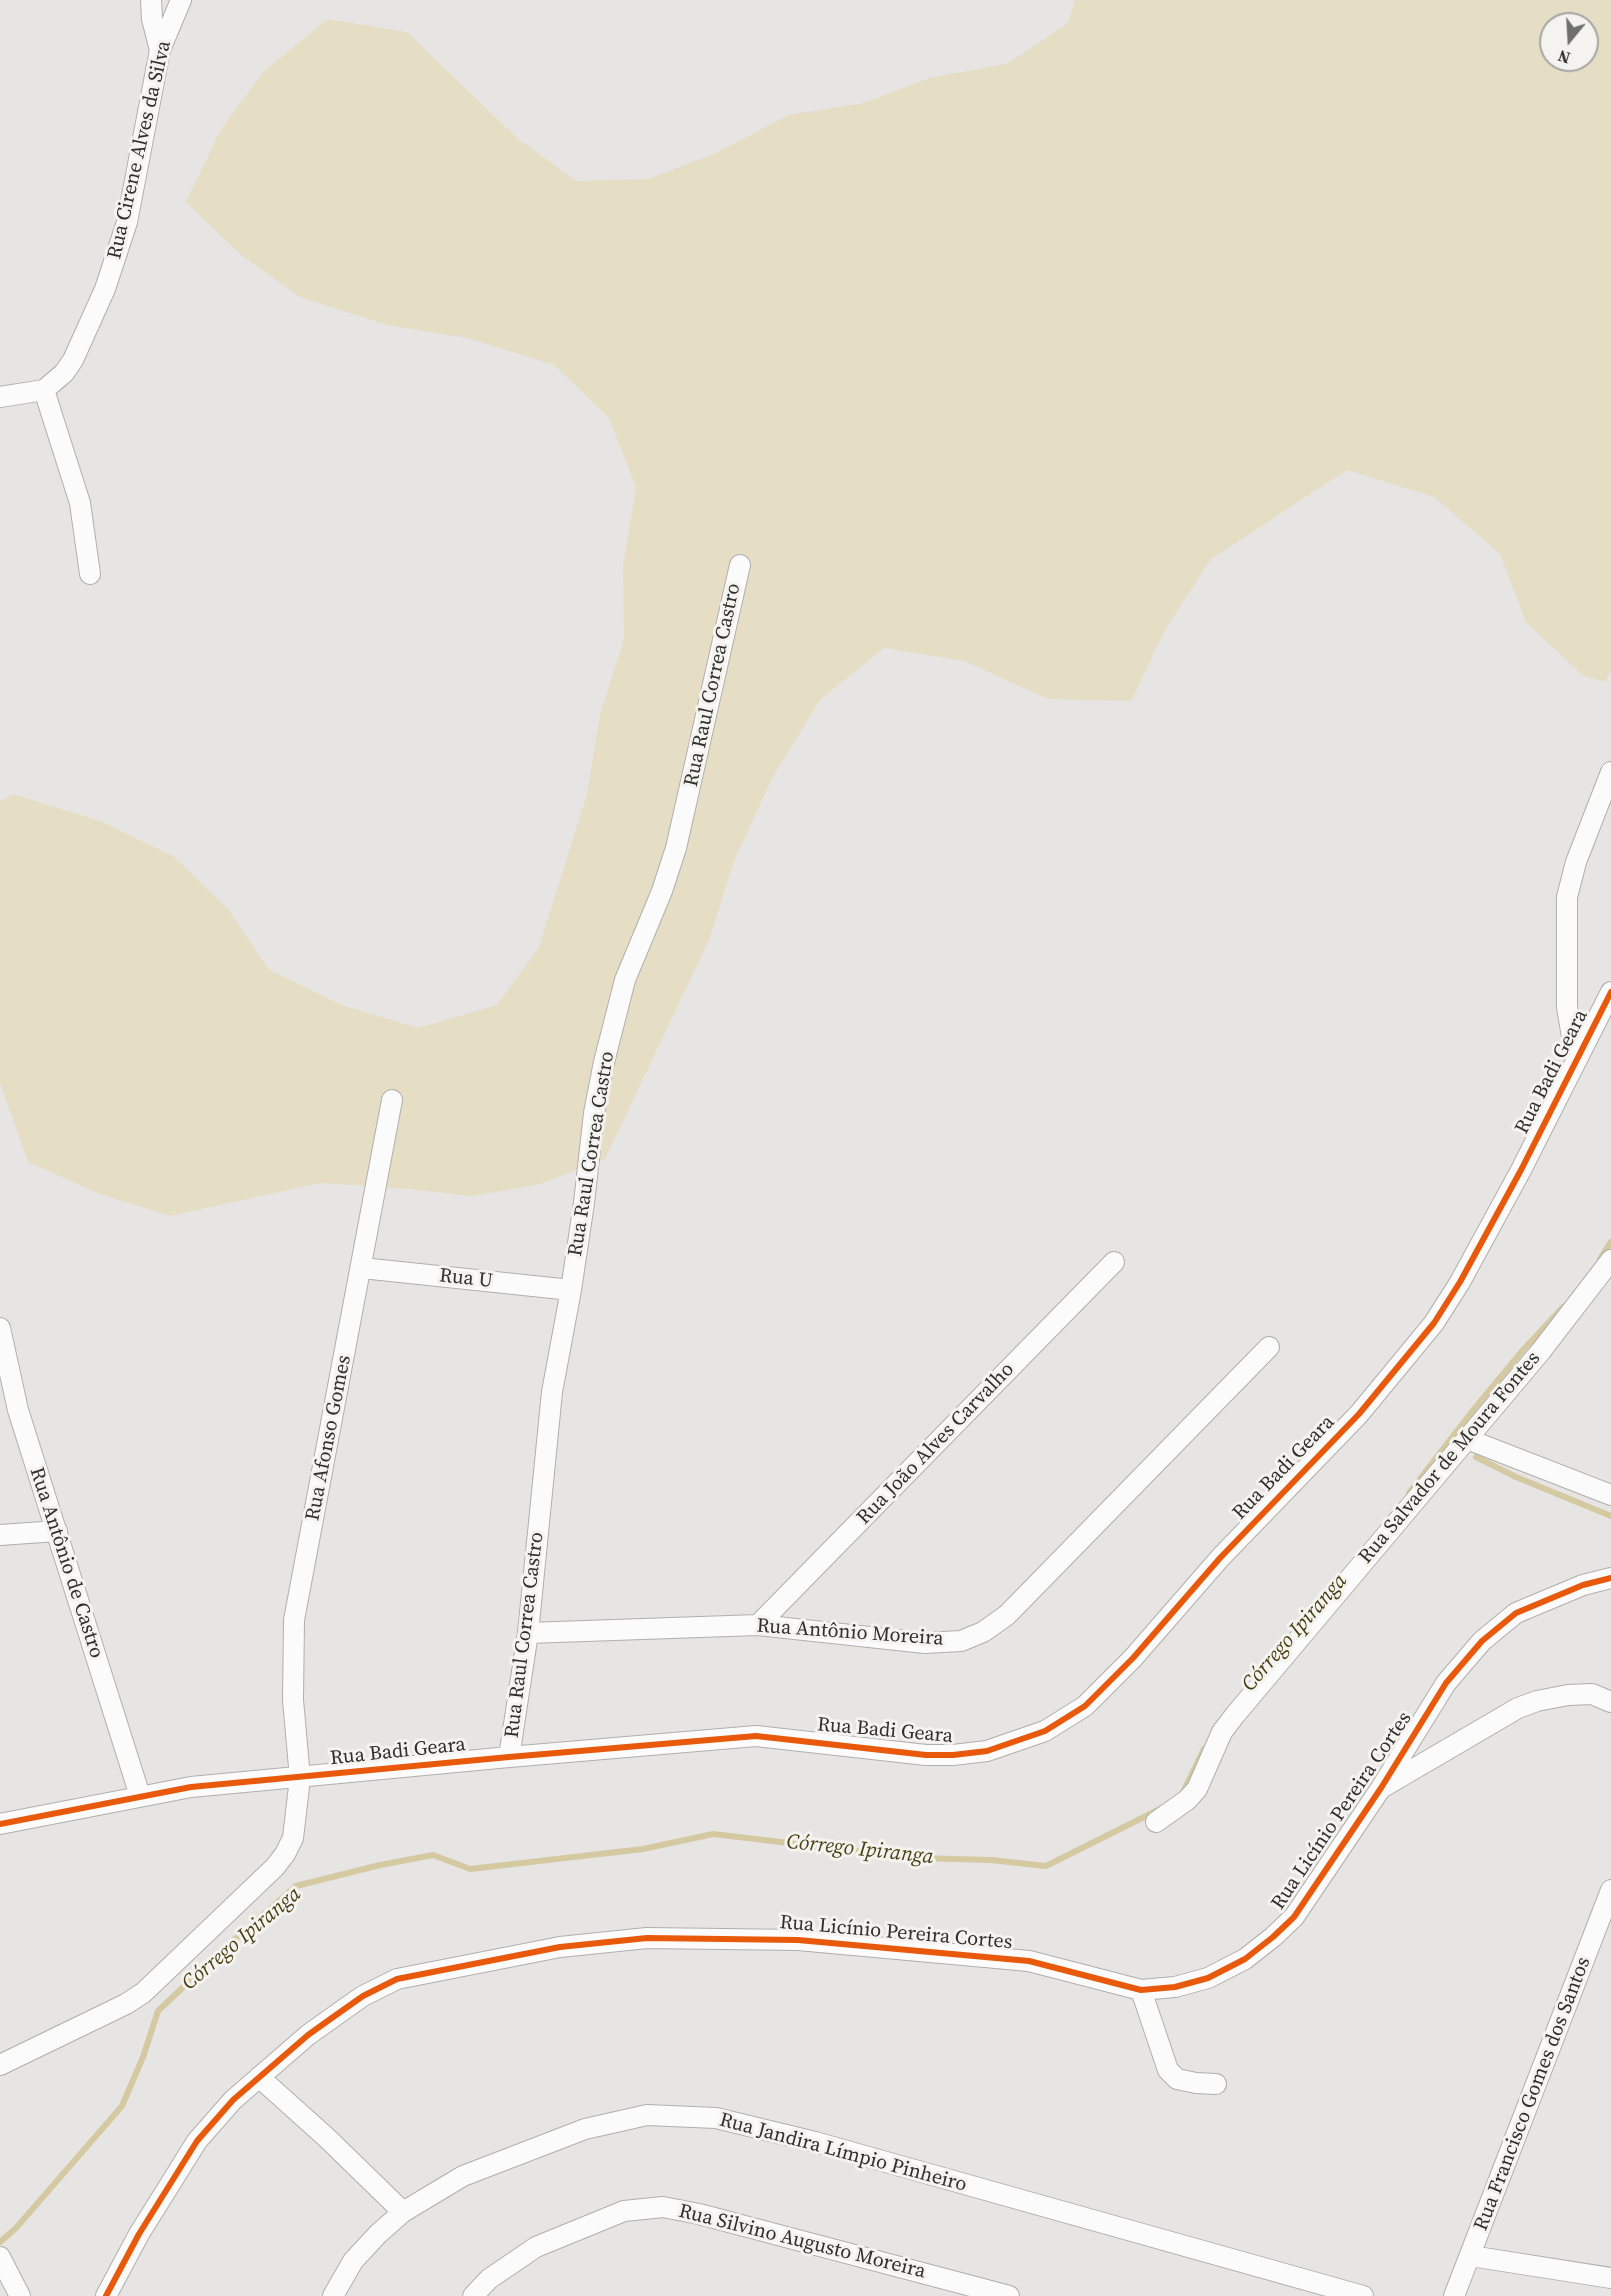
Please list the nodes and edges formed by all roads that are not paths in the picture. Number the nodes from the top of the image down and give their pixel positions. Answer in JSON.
{"nodes":[{"id":1,"x":151,"y":0,"type":"edge"},
{"id":2,"x":181,"y":0,"type":"edge"},
{"id":3,"x":160,"y":50,"type":"junction"},
{"id":4,"x":44,"y":390,"type":"junction"},
{"id":5,"x":0,"y":397,"type":"edge"},
{"id":6,"x":740,"y":565,"type":"dead end"},
{"id":7,"x":90,"y":574,"type":"dead end"},
{"id":8,"x":1611,"y":772,"type":"edge"},
{"id":9,"x":1611,"y":992,"type":"edge"},
{"id":10,"x":1576,"y":1061,"type":"junction"},
{"id":11,"x":392,"y":1101,"type":"dead end"},
{"id":12,"x":1611,"y":1260,"type":"edge"},
{"id":13,"x":1114,"y":1262,"type":"dead end"},
{"id":14,"x":362,"y":1268,"type":"junction"},
{"id":15,"x":571,"y":1290,"type":"junction"},
{"id":16,"x":0,"y":1328,"type":"edge"},
{"id":17,"x":1269,"y":1347,"type":"dead end"},
{"id":18,"x":1467,"y":1439,"type":"junction"},
{"id":19,"x":1611,"y":1495,"type":"edge"},
{"id":20,"x":57,"y":1531,"type":"junction"},
{"id":21,"x":0,"y":1535,"type":"edge"},
{"id":22,"x":1611,"y":1578,"type":"edge"},
{"id":23,"x":758,"y":1625,"type":"junction"},
{"id":24,"x":528,"y":1633,"type":"junction"},
{"id":25,"x":1611,"y":1702,"type":"edge"},
{"id":26,"x":509,"y":1757,"type":"junction"},
{"id":27,"x":300,"y":1778,"type":"junction"},
{"id":28,"x":1381,"y":1788,"type":"junction"},
{"id":29,"x":140,"y":1796,"type":"junction"},
{"id":30,"x":1156,"y":1822,"type":"dead end"},
{"id":31,"x":0,"y":1824,"type":"edge"},
{"id":32,"x":1611,"y":1890,"type":"edge"},
{"id":33,"x":1141,"y":1990,"type":"junction"},
{"id":34,"x":0,"y":2065,"type":"edge"},
{"id":35,"x":259,"y":2077,"type":"junction"},
{"id":36,"x":1216,"y":2084,"type":"dead end"},
{"id":37,"x":403,"y":2212,"type":"junction"},
{"id":38,"x":1472,"y":2256,"type":"junction"},
{"id":39,"x":0,"y":2257,"type":"edge"},
{"id":40,"x":1611,"y":2278,"type":"edge"},
{"id":41,"x":964,"y":2290,"type":"edge"},
{"id":42,"x":20,"y":2296,"type":"edge"},
{"id":43,"x":106,"y":2296,"type":"edge"},
{"id":44,"x":333,"y":2296,"type":"edge"},
{"id":45,"x":473,"y":2296,"type":"edge"},
{"id":46,"x":1009,"y":2296,"type":"edge"},
{"id":47,"x":1363,"y":2296,"type":"edge"},
{"id":48,"x":1454,"y":2296,"type":"edge"}],
"edges":[{"from":1,"to":3,"type":"street"},
{"from":2,"to":3,"type":"street","name":"Rua Cirene Alves da Silva"},
{"from":3,"to":4,"type":"street","name":"Rua Cirene Alves da Silva"},
{"from":4,"to":5,"type":"street"},
{"from":4,"to":7,"type":"street"},
{"from":6,"to":15,"type":"street","name":"Rua Raul Correa Castro"},
{"from":8,"to":10,"type":"street"},
{"from":9,"to":10,"type":"street","name":"Rua Badi Geara"},
{"from":10,"to":26,"type":"street","name":"Rua Badi Geara"},
{"from":11,"to":14,"type":"street","name":"Rua Afonso Gomes"},
{"from":12,"to":18,"type":"street","name":"Rua Salvador de Moura Fontes"},
{"from":13,"to":23,"type":"street","name":"Rua João Alves Carvalho"},
{"from":14,"to":15,"type":"street","name":"Rua U"},
{"from":14,"to":27,"type":"street","name":"Rua Afonso Gomes"},
{"from":15,"to":24,"type":"street","name":"Rua Raul Correa Castro"},
{"from":16,"to":20,"type":"street","name":"Rua Antônio de Castro"},
{"from":17,"to":23,"type":"street","name":"Rua Antônio Moreira"},
{"from":18,"to":19,"type":"street"},
{"from":18,"to":30,"type":"street","name":"Rua Salvador de Moura Fontes"},
{"from":20,"to":21,"type":"street"},
{"from":20,"to":29,"type":"street","name":"Rua Antônio de Castro"},
{"from":22,"to":28,"type":"street","name":"Rua Licínio Pereira Cortes"},
{"from":23,"to":24,"type":"street","name":"Rua Antônio Moreira"},
{"from":24,"to":26,"type":"street","name":"Rua Raul Correa Castro"},
{"from":25,"to":28,"type":"street"},
{"from":26,"to":27,"type":"street","name":"Rua Badi Geara"},
{"from":27,"to":29,"type":"street","name":"Rua Badi Geara"},
{"from":27,"to":34,"type":"street","name":"Rua Afonso Gomes"},
{"from":28,"to":33,"type":"street","name":"Rua Licínio Pereira Cortes"},
{"from":29,"to":31,"type":"street","name":"Rua Badi Geara"},
{"from":32,"to":38,"type":"street","name":"Rua Francisco Gomes dos Santos"},
{"from":33,"to":35,"type":"street","name":"Rua Licínio Pereira Cortes"},
{"from":33,"to":36,"type":"street"},
{"from":35,"to":37,"type":"street"},
{"from":35,"to":43,"type":"street","name":"Rua Licínio Pereira Cortes"},
{"from":37,"to":44,"type":"street","name":"Rua Jandira Límpio Pinheiro"},
{"from":37,"to":47,"type":"street","name":"Rua Jandira Límpio Pinheiro"},
{"from":38,"to":40,"type":"street"},
{"from":38,"to":48,"type":"street","name":"Rua Francisco Gomes dos Santos"},
{"from":39,"to":42,"type":"street"},
{"from":41,"to":45,"type":"street","name":"Rua Silvino Augusto Moreira"},
{"from":41,"to":46,"type":"street","name":"Rua Silvino Augusto Moreira"}]}
